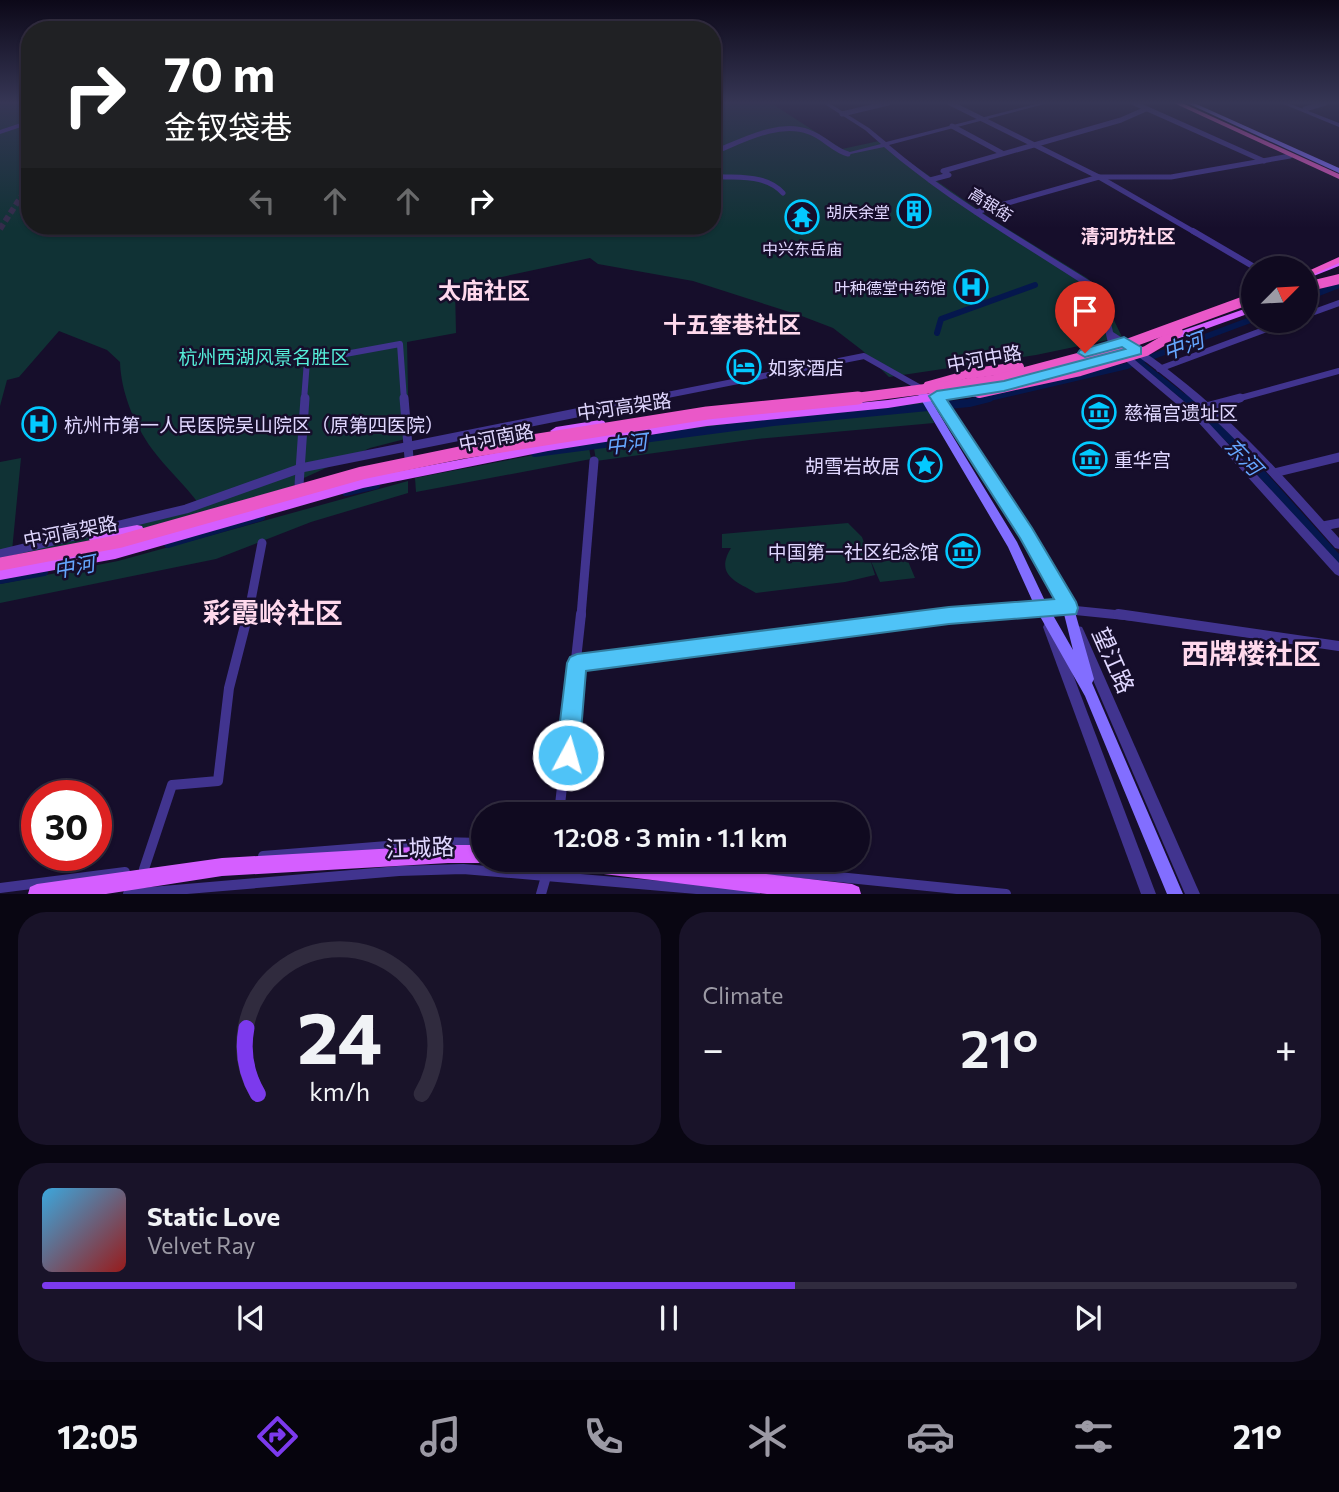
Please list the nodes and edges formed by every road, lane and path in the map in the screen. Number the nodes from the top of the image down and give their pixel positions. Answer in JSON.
{"nodes":[{"id":1,"x":828,"y":145,"type":"edge"},
{"id":2,"x":886,"y":145,"type":"joint"},
{"id":3,"x":987,"y":145,"type":"edge"},
{"id":4,"x":1031,"y":145,"type":"edge"},
{"id":5,"x":1034,"y":145,"type":"edge"},
{"id":6,"x":1227,"y":145,"type":"edge"},
{"id":7,"x":1272,"y":145,"type":"edge"},
{"id":8,"x":1274,"y":145,"type":"edge"},
{"id":9,"x":1279,"y":145,"type":"edge"},
{"id":10,"x":1282,"y":145,"type":"edge"},
{"id":11,"x":1002,"y":153,"type":"junction"},
{"id":12,"x":848,"y":154,"type":"joint"},
{"id":13,"x":1290,"y":156,"type":"dead end"},
{"id":14,"x":1264,"y":161,"type":"junction"},
{"id":15,"x":1339,"y":173,"type":"edge"},
{"id":16,"x":721,"y":176,"type":"edge"},
{"id":17,"x":1099,"y":177,"type":"junction"},
{"id":18,"x":930,"y":180,"type":"junction"},
{"id":19,"x":783,"y":192,"type":"dead end"},
{"id":20,"x":976,"y":212,"type":"junction"},
{"id":21,"x":1241,"y":259,"type":"edge"},
{"id":22,"x":1339,"y":264,"type":"edge"},
{"id":23,"x":1318,"y":272,"type":"edge"},
{"id":24,"x":1339,"y":276,"type":"edge"},
{"id":25,"x":1318,"y":284,"type":"edge"},
{"id":26,"x":1241,"y":300,"type":"edge"},
{"id":27,"x":1241,"y":301,"type":"edge"},
{"id":28,"x":1339,"y":303,"type":"edge"},
{"id":29,"x":1241,"y":310,"type":"edge"},
{"id":30,"x":1318,"y":311,"type":"edge"},
{"id":31,"x":1241,"y":312,"type":"edge"},
{"id":32,"x":1175,"y":329,"type":"junction"},
{"id":33,"x":1255,"y":333,"type":"edge"},
{"id":34,"x":1115,"y":340,"type":"junction"},
{"id":35,"x":1139,"y":353,"type":"junction"},
{"id":36,"x":1125,"y":358,"type":"junction"},
{"id":37,"x":1158,"y":368,"type":"junction"},
{"id":38,"x":1339,"y":370,"type":"edge"},
{"id":39,"x":932,"y":399,"type":"junction"},
{"id":40,"x":1206,"y":407,"type":"junction"},
{"id":41,"x":408,"y":453,"type":"junction"},
{"id":42,"x":1339,"y":457,"type":"edge"},
{"id":43,"x":594,"y":461,"type":"dead end"},
{"id":44,"x":301,"y":468,"type":"junction"},
{"id":45,"x":1274,"y":472,"type":"junction"},
{"id":46,"x":299,"y":485,"type":"junction"},
{"id":47,"x":1339,"y":523,"type":"edge"},
{"id":48,"x":1323,"y":526,"type":"junction"},
{"id":49,"x":262,"y":543,"type":"dead end"},
{"id":50,"x":1339,"y":545,"type":"edge"},
{"id":51,"x":0,"y":559,"type":"edge"},
{"id":52,"x":1339,"y":570,"type":"edge"},
{"id":53,"x":0,"y":572,"type":"edge"},
{"id":54,"x":1041,"y":607,"type":"junction"},
{"id":55,"x":1069,"y":608,"type":"junction"},
{"id":56,"x":1339,"y":646,"type":"edge"},
{"id":57,"x":577,"y":663,"type":"junction"},
{"id":58,"x":1090,"y":692,"type":"junction"},
{"id":59,"x":560,"y":802,"type":"edge"},
{"id":60,"x":471,"y":843,"type":"edge"},
{"id":61,"x":471,"y":854,"type":"edge"},
{"id":62,"x":144,"y":869,"type":"junction"},
{"id":63,"x":471,"y":869,"type":"edge"},
{"id":64,"x":548,"y":872,"type":"edge"},
{"id":65,"x":605,"y":872,"type":"edge"},
{"id":66,"x":631,"y":872,"type":"edge"},
{"id":67,"x":789,"y":872,"type":"edge"},
{"id":68,"x":0,"y":888,"type":"edge"},
{"id":69,"x":202,"y":890,"type":"edge"},
{"id":70,"x":37,"y":894,"type":"edge"},
{"id":71,"x":128,"y":894,"type":"edge"},
{"id":72,"x":541,"y":894,"type":"edge"},
{"id":73,"x":755,"y":894,"type":"edge"},
{"id":74,"x":852,"y":894,"type":"edge"},
{"id":75,"x":1006,"y":894,"type":"edge"},
{"id":76,"x":1149,"y":894,"type":"edge"},
{"id":77,"x":1175,"y":894,"type":"edge"},
{"id":78,"x":1193,"y":894,"type":"edge"}],
"edges":[{"from":1,"to":12,"type":"street"},
{"from":2,"to":12,"type":"street"},
{"from":2,"to":18,"type":"street","name":"高银街"},
{"from":3,"to":11,"type":"street"},
{"from":4,"to":11,"type":"street"},
{"from":5,"to":17,"type":"street"},
{"from":6,"to":14,"type":"street"},
{"from":7,"to":15,"type":"highway"},
{"from":8,"to":15,"type":"main road"},
{"from":9,"to":15,"type":"main road"},
{"from":10,"to":15,"type":"highway"},
{"from":11,"to":18,"type":"street"},
{"from":13,"to":14,"type":"street"},
{"from":14,"to":17,"type":"street"},
{"from":16,"to":19,"type":"street"},
{"from":17,"to":20,"type":"street"},
{"from":17,"to":21,"type":"street"},
{"from":18,"to":20,"type":"street","name":"高银街"},
{"from":20,"to":34,"type":"street","name":"高银街"},
{"from":22,"to":23,"type":"highway"},
{"from":24,"to":25,"type":"main road"},
{"from":26,"to":34,"type":"main road","name":"中河中路"},
{"from":27,"to":32,"type":"highway","name":"中河高架路","bridge":true},
{"from":28,"to":30,"type":"street"},
{"from":29,"to":32,"type":"highway","name":"中河高架路"},
{"from":31,"to":35,"type":"main road","name":"中河中路"},
{"from":32,"to":39,"type":"highway","bridge":true},
{"from":32,"to":39,"type":"highway","bridge":true},
{"from":32,"to":51,"type":"highway","name":"中河高架路","bridge":true},
{"from":32,"to":53,"type":"highway","name":"中河高架路","bridge":true},
{"from":33,"to":37,"type":"street"},
{"from":34,"to":35,"type":"street"},
{"from":34,"to":36,"type":"street"},
{"from":34,"to":39,"type":"main road","name":"中河中路"},
{"from":35,"to":36,"type":"main road","name":"中河中路"},
{"from":35,"to":37,"type":"street"},
{"from":36,"to":39,"type":"main road","name":"中河中路"},
{"from":36,"to":52,"type":"street"},
{"from":37,"to":40,"type":"street"},
{"from":38,"to":40,"type":"street"},
{"from":39,"to":41,"type":"main road","name":"中河南路"},
{"from":39,"to":41,"type":"street"},
{"from":39,"to":53,"type":"main road","name":"中河南路"},
{"from":39,"to":54,"type":"main road"},
{"from":39,"to":55,"type":"main road","name":"望江路"},
{"from":40,"to":45,"type":"street"},
{"from":41,"to":44,"type":"street"},
{"from":41,"to":44,"type":"street"},
{"from":41,"to":46,"type":"main road","name":"中河南路"},
{"from":42,"to":45,"type":"street"},
{"from":43,"to":57,"type":"street"},
{"from":44,"to":46,"type":"street"},
{"from":44,"to":51,"type":"street"},
{"from":45,"to":48,"type":"street"},
{"from":46,"to":51,"type":"main road","name":"中河南路"},
{"from":47,"to":48,"type":"street"},
{"from":48,"to":50,"type":"street"},
{"from":49,"to":62,"type":"street"},
{"from":54,"to":55,"type":"street"},
{"from":54,"to":57,"type":"street"},
{"from":54,"to":58,"type":"main road"},
{"from":54,"to":76,"type":"street"},
{"from":55,"to":56,"type":"street"},
{"from":55,"to":58,"type":"main road"},
{"from":55,"to":78,"type":"street","name":"望江路"},
{"from":57,"to":59,"type":"street"},
{"from":58,"to":77,"type":"main road"},
{"from":60,"to":62,"type":"street","name":"江城路"},
{"from":61,"to":70,"type":"main road","name":"江城路"},
{"from":62,"to":68,"type":"street","name":"江城路"},
{"from":63,"to":69,"type":"street","name":"江城路"},
{"from":64,"to":72,"type":"street"},
{"from":65,"to":73,"type":"street","name":"江城路"},
{"from":66,"to":74,"type":"main road","name":"江城路"},
{"from":67,"to":75,"type":"street"},
{"from":69,"to":71,"type":"street","name":"江城路"}]}
